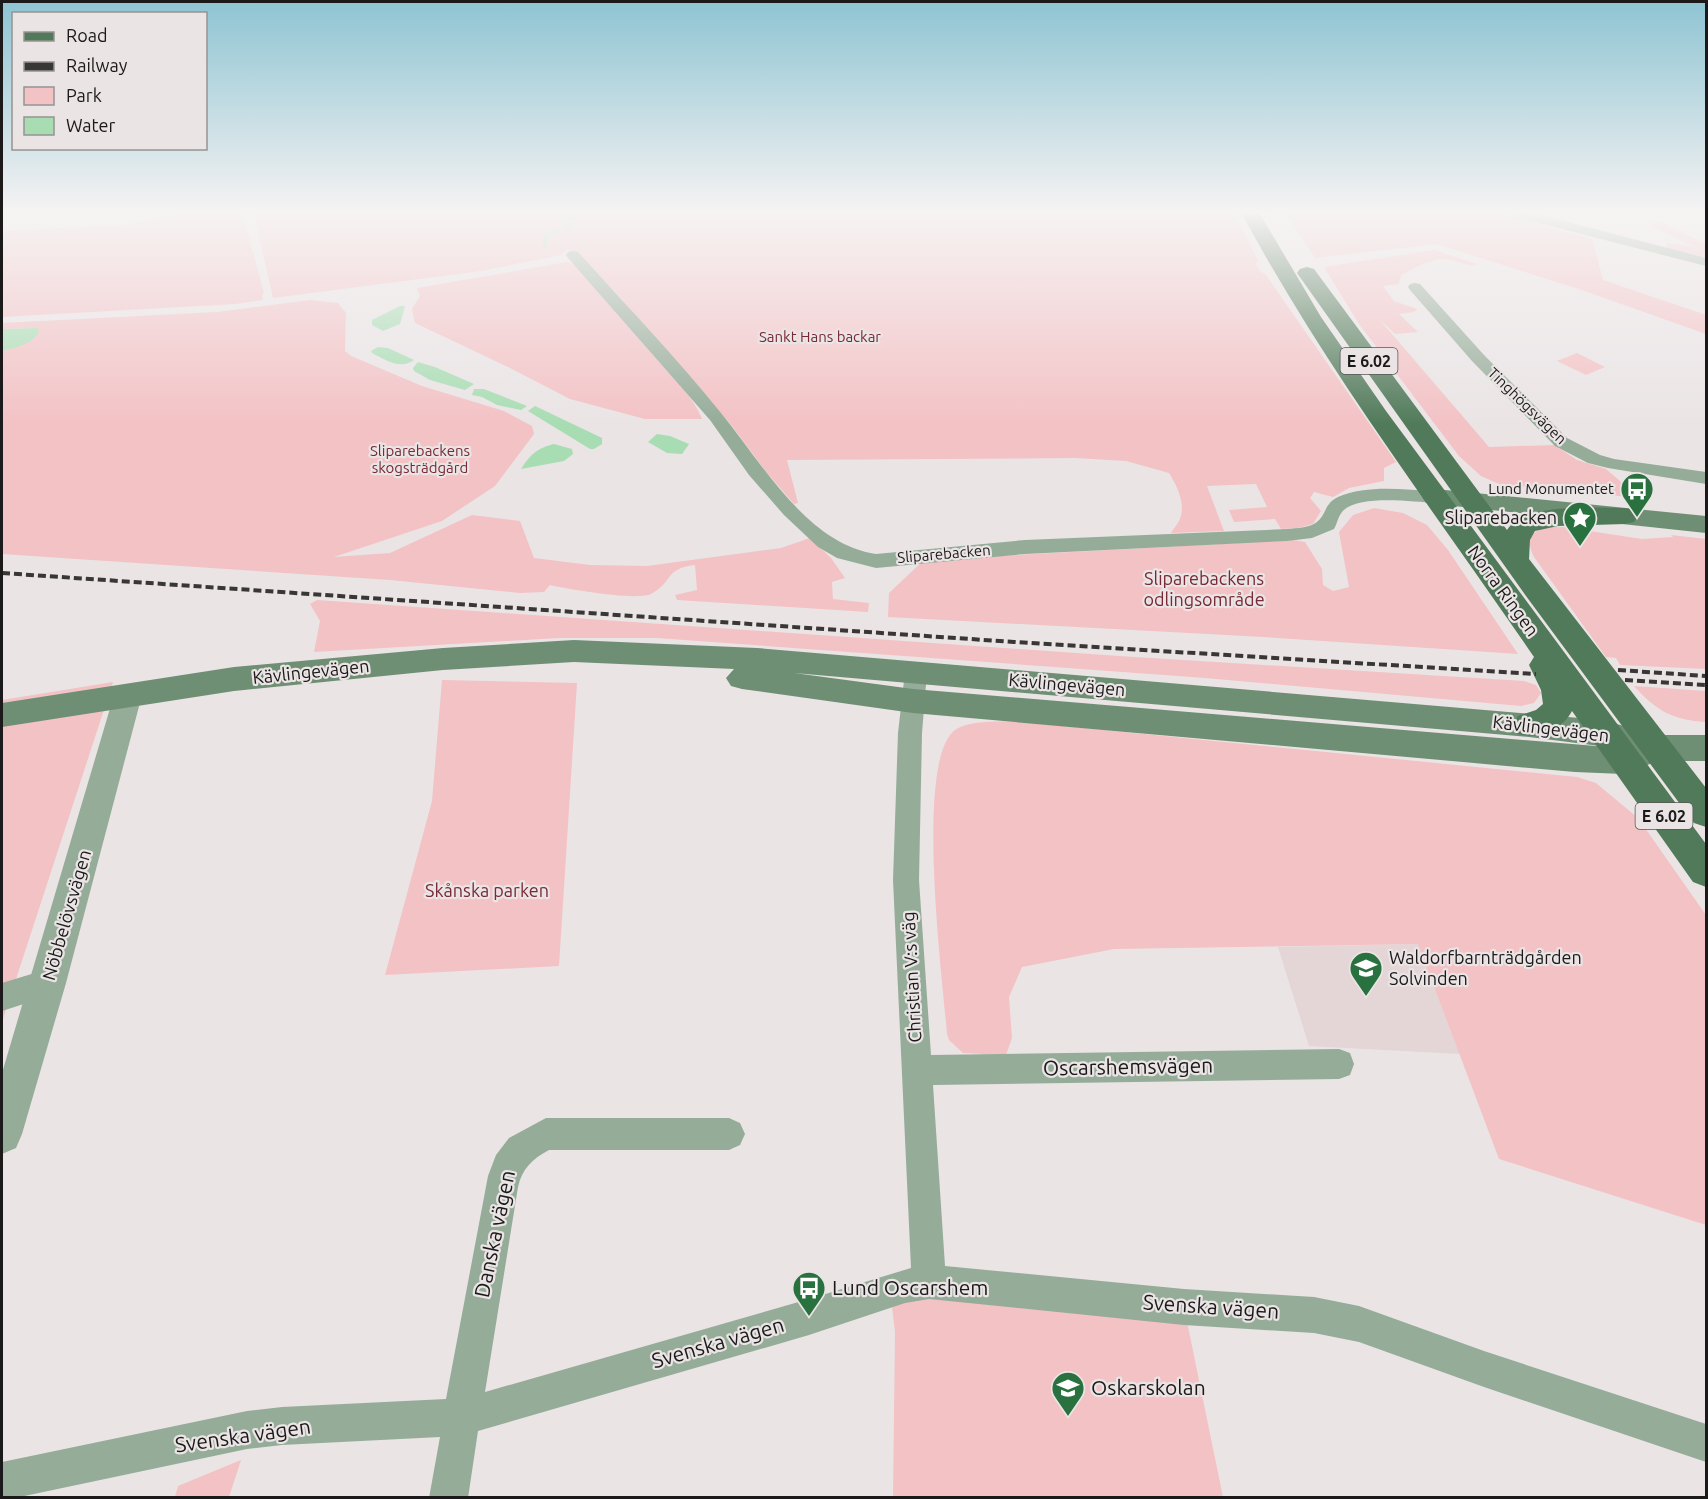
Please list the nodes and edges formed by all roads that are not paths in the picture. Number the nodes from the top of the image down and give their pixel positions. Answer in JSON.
{"nodes":[{"id":1,"x":599,"y":284,"type":"edge"},
{"id":2,"x":1289,"y":284,"type":"edge"},
{"id":3,"x":1315,"y":284,"type":"edge"},
{"id":4,"x":1415,"y":287,"type":"dead end"},
{"id":5,"x":1707,"y":478,"type":"edge"},
{"id":6,"x":1435,"y":497,"type":"junction"},
{"id":7,"x":1473,"y":501,"type":"junction"},
{"id":8,"x":1625,"y":516,"type":"junction"},
{"id":9,"x":1707,"y":525,"type":"edge"},
{"id":10,"x":1515,"y":559,"type":"junction"},
{"id":11,"x":1517,"y":610,"type":"junction"},
{"id":12,"x":915,"y":686,"type":"junction"},
{"id":13,"x":128,"y":695,"type":"junction"},
{"id":14,"x":2,"y":715,"type":"edge"},
{"id":15,"x":1529,"y":724,"type":"junction"},
{"id":16,"x":1603,"y":733,"type":"junction"},
{"id":17,"x":1655,"y":748,"type":"junction"},
{"id":18,"x":1707,"y":748,"type":"edge"},
{"id":19,"x":1623,"y":761,"type":"junction"},
{"id":20,"x":1707,"y":813,"type":"edge"},
{"id":21,"x":1707,"y":871,"type":"edge"},
{"id":22,"x":48,"y":983,"type":"junction"},
{"id":23,"x":2,"y":997,"type":"edge"},
{"id":24,"x":1340,"y":1064,"type":"dead end"},
{"id":25,"x":918,"y":1070,"type":"junction"},
{"id":26,"x":2,"y":1134,"type":"edge"},
{"id":27,"x":729,"y":1134,"type":"dead end"},
{"id":28,"x":929,"y":1282,"type":"junction"},
{"id":29,"x":461,"y":1417,"type":"junction"},
{"id":30,"x":1707,"y":1443,"type":"edge"},
{"id":31,"x":2,"y":1481,"type":"edge"},
{"id":32,"x":448,"y":1497,"type":"edge"}],
"edges":[{"from":1,"to":6,"type":"street","name":"Sliparebacken"},
{"from":2,"to":6,"type":"main road","name":"Norra Ringen","number":"E 6.02"},
{"from":3,"to":7,"type":"main road","name":"Norra Ringen","number":"E 6.02"},
{"from":4,"to":5,"type":"street","name":"Tinghögsvägen"},
{"from":6,"to":7,"type":"main road"},
{"from":6,"to":11,"type":"main road","name":"Norra Ringen","number":"E 6.02"},
{"from":7,"to":8,"type":"main road"},
{"from":7,"to":10,"type":"main road","name":"Norra Ringen","number":"E 6.02"},
{"from":8,"to":9,"type":"main road"},
{"from":8,"to":10,"type":"main road"},
{"from":10,"to":17,"type":"main road","name":"Norra Ringen","number":"E 6.02"},
{"from":11,"to":15,"type":"main road"},
{"from":11,"to":16,"type":"main road","name":"Norra Ringen","number":"E 6.02"},
{"from":12,"to":13,"type":"main road","name":"Kävlingevägen"},
{"from":12,"to":15,"type":"main road","name":"Kävlingevägen"},
{"from":12,"to":19,"type":"main road","name":"Kävlingevägen"},
{"from":12,"to":25,"type":"street","name":"Christian V:s väg"},
{"from":13,"to":14,"type":"main road","name":"Kävlingevägen"},
{"from":13,"to":22,"type":"street","name":"Nöbbelövsvägen"},
{"from":15,"to":16,"type":"main road","name":"Kävlingevägen"},
{"from":16,"to":17,"type":"main road","name":"Kävlingevägen"},
{"from":16,"to":19,"type":"main road","name":"Norra Ringen","number":"E 6.02"},
{"from":17,"to":18,"type":"main road"},
{"from":17,"to":19,"type":"main road","name":"Kävlingevägen"},
{"from":17,"to":20,"type":"main road","name":"Norra Ringen","number":"E 6.02"},
{"from":19,"to":21,"type":"main road","name":"Norra Ringen","number":"E 6.02"},
{"from":22,"to":23,"type":"street"},
{"from":22,"to":26,"type":"street","name":"Nöbbelövsvägen"},
{"from":24,"to":25,"type":"street","name":"Oscarshemsvägen"},
{"from":25,"to":28,"type":"street","name":"Christian V:s väg"},
{"from":27,"to":29,"type":"street","name":"Danska vägen"},
{"from":28,"to":29,"type":"street","name":"Svenska vägen"},
{"from":28,"to":30,"type":"street","name":"Svenska vägen"},
{"from":29,"to":31,"type":"street","name":"Svenska vägen"},
{"from":29,"to":32,"type":"street","name":"Danska vägen"}]}
